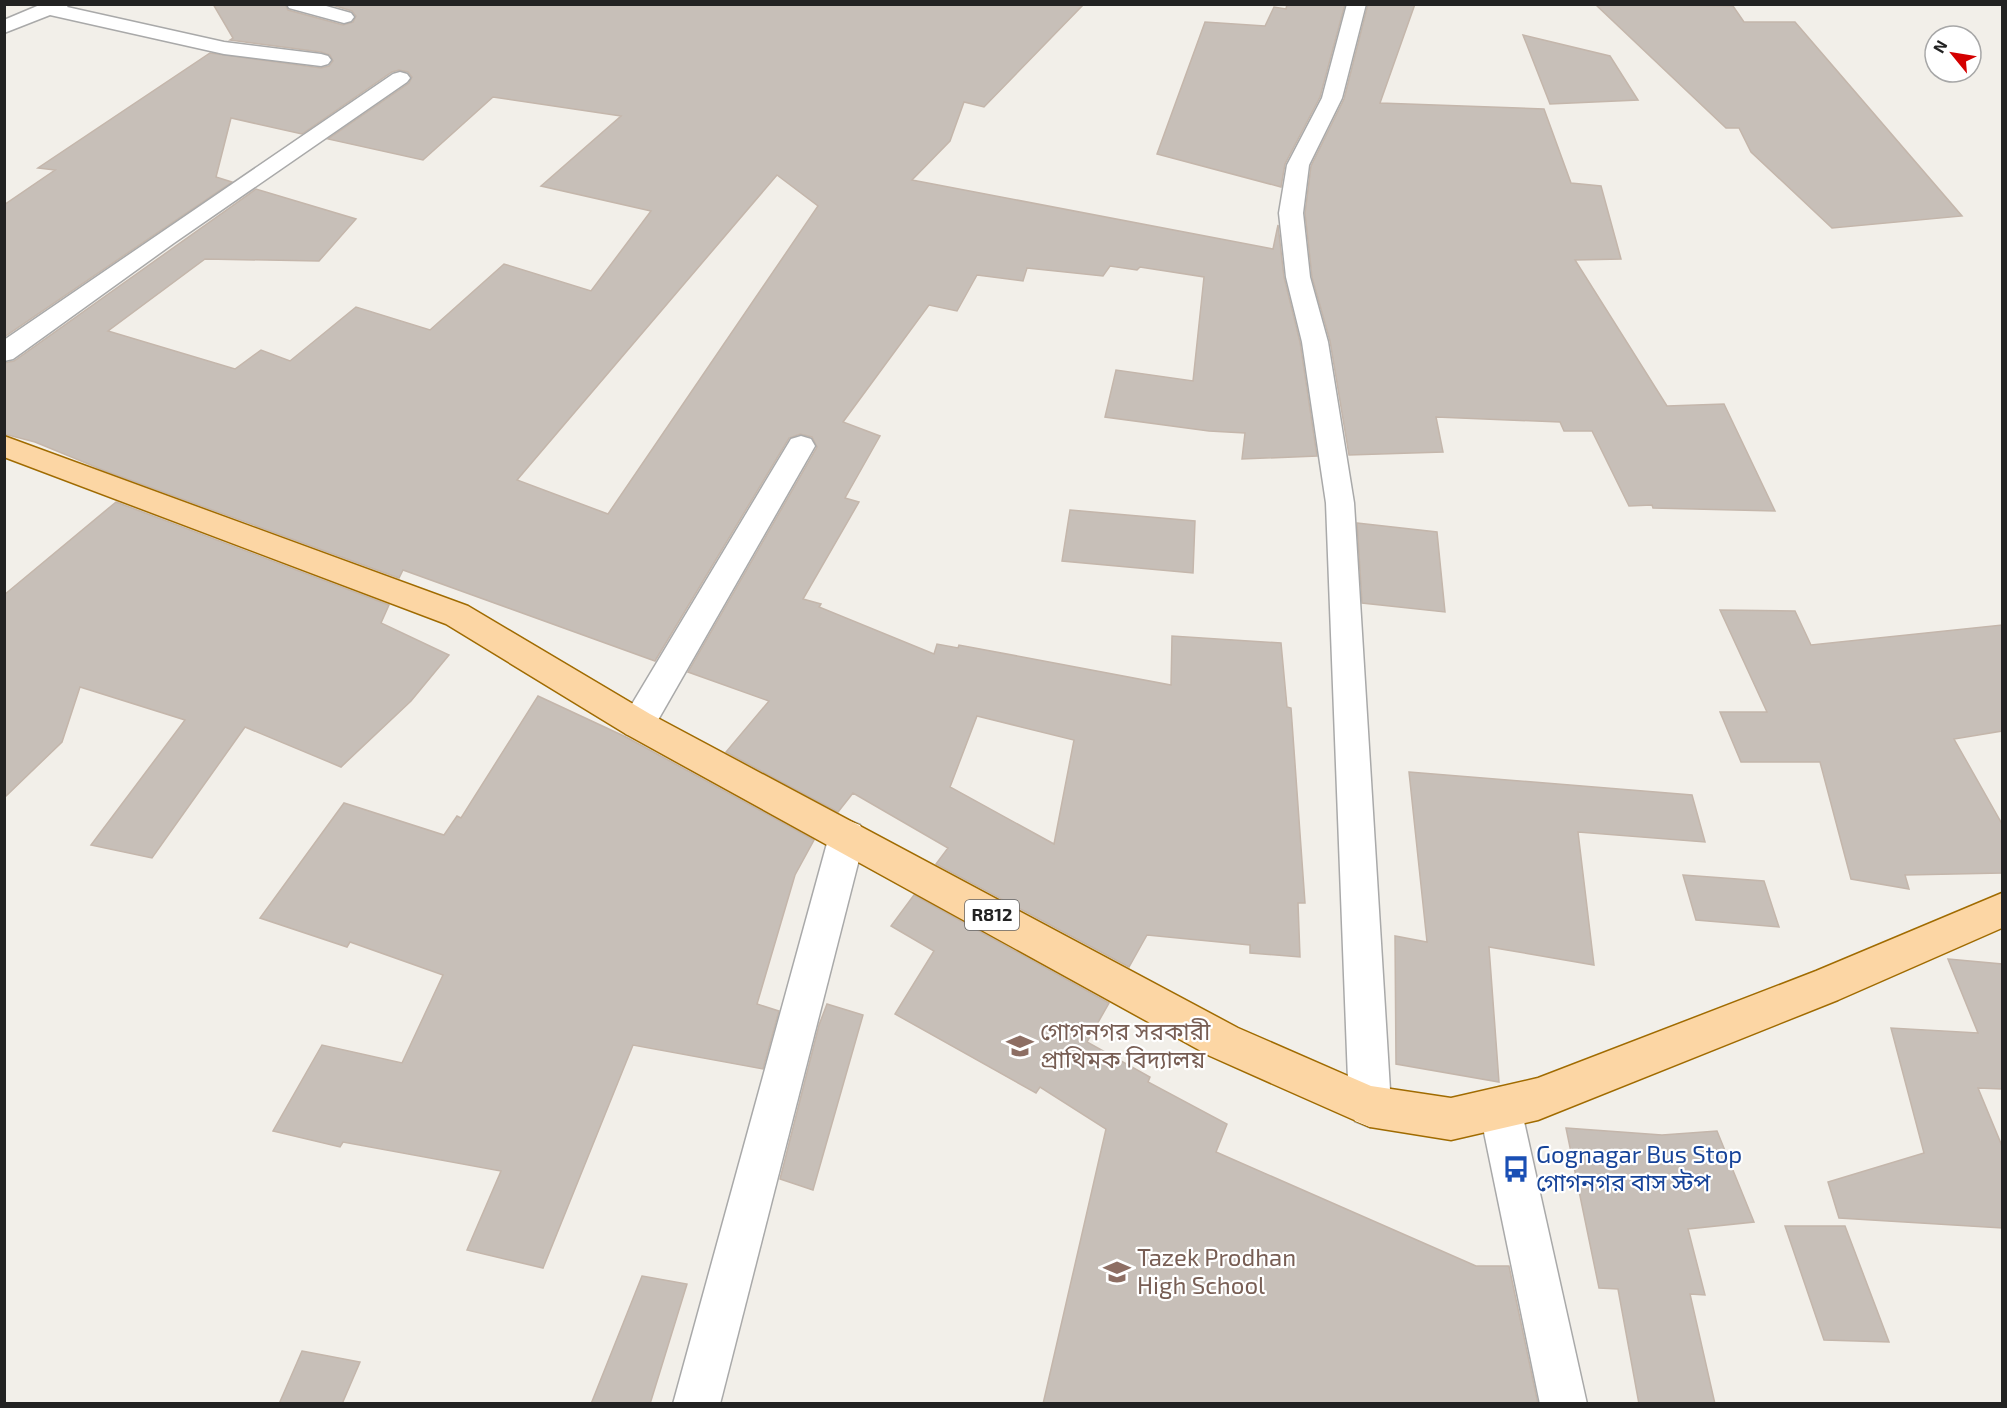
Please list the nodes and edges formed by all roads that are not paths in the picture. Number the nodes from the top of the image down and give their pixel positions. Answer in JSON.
{"nodes":[{"id":1,"x":296,"y":4,"type":"edge"},
{"id":2,"x":1357,"y":4,"type":"edge"},
{"id":3,"x":54,"y":7,"type":"edge"},
{"id":4,"x":344,"y":17,"type":"dead end"},
{"id":5,"x":4,"y":27,"type":"edge"},
{"id":6,"x":321,"y":60,"type":"dead end"},
{"id":7,"x":400,"y":78,"type":"dead end"},
{"id":8,"x":4,"y":353,"type":"edge"},
{"id":9,"x":4,"y":446,"type":"edge"},
{"id":10,"x":801,"y":446,"type":"dead end"},
{"id":11,"x":638,"y":724,"type":"junction"},
{"id":12,"x":847,"y":836,"type":"junction"},
{"id":13,"x":2002,"y":910,"type":"edge"},
{"id":14,"x":1370,"y":1106,"type":"junction"},
{"id":15,"x":1500,"y":1108,"type":"junction"},
{"id":16,"x":696,"y":1404,"type":"edge"},
{"id":17,"x":1564,"y":1404,"type":"edge"}],
"edges":[{"from":1,"to":4,"type":"street"},
{"from":2,"to":14,"type":"street"},
{"from":3,"to":5,"type":"street"},
{"from":3,"to":6,"type":"street"},
{"from":7,"to":8,"type":"street"},
{"from":9,"to":11,"type":"main road","number":"R812"},
{"from":10,"to":11,"type":"street"},
{"from":11,"to":12,"type":"main road","number":"R812"},
{"from":12,"to":14,"type":"main road","number":"R812"},
{"from":12,"to":16,"type":"street"},
{"from":13,"to":15,"type":"main road","number":"R812"},
{"from":14,"to":15,"type":"main road","number":"R812"},
{"from":15,"to":17,"type":"street"}]}
